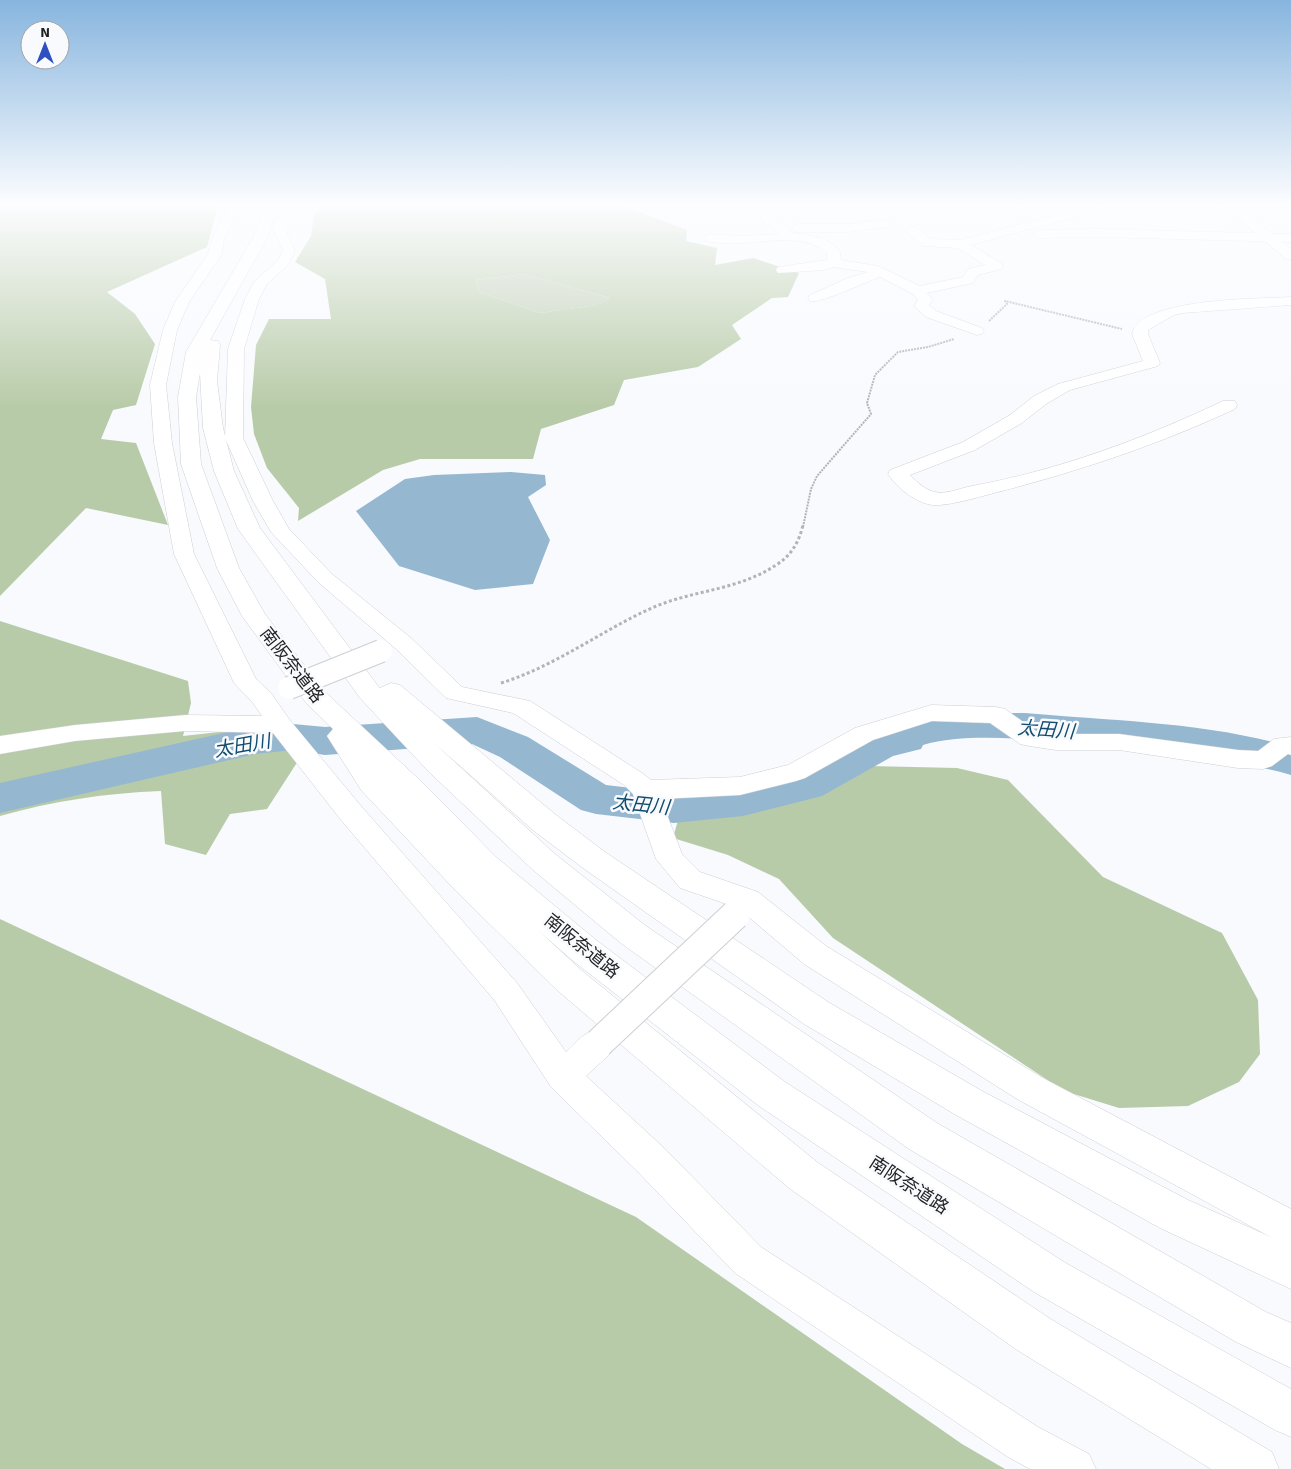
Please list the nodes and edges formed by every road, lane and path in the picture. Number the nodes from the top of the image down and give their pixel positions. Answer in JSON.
{"nodes":[{"id":1,"x":203,"y":272,"type":"edge"},
{"id":2,"x":242,"y":272,"type":"edge"},
{"id":3,"x":243,"y":272,"type":"edge"},
{"id":4,"x":272,"y":272,"type":"edge"},
{"id":5,"x":877,"y":272,"type":"edge"},
{"id":6,"x":975,"y":272,"type":"edge"},
{"id":7,"x":883,"y":273,"type":"junction"},
{"id":8,"x":918,"y":290,"type":"junction"},
{"id":9,"x":815,"y":298,"type":"dead end"},
{"id":10,"x":1005,"y":301,"type":"dead end"},
{"id":11,"x":1291,"y":301,"type":"edge"},
{"id":12,"x":977,"y":331,"type":"dead end"},
{"id":13,"x":1140,"y":334,"type":"junction"},
{"id":14,"x":958,"y":338,"type":"dead end"},
{"id":15,"x":1229,"y":405,"type":"dead end"},
{"id":16,"x":324,"y":632,"type":"junction"},
{"id":17,"x":392,"y":647,"type":"junction"},
{"id":18,"x":302,"y":692,"type":"junction"},
{"id":19,"x":460,"y":694,"type":"junction"},
{"id":20,"x":262,"y":698,"type":"junction"},
{"id":21,"x":280,"y":725,"type":"junction"},
{"id":22,"x":0,"y":745,"type":"edge"},
{"id":23,"x":1291,"y":746,"type":"edge"},
{"id":24,"x":646,"y":790,"type":"junction"},
{"id":25,"x":741,"y":908,"type":"junction"},
{"id":26,"x":563,"y":1076,"type":"junction"},
{"id":27,"x":1291,"y":1229,"type":"edge"},
{"id":28,"x":1291,"y":1268,"type":"edge"},
{"id":29,"x":1291,"y":1346,"type":"edge"},
{"id":30,"x":1291,"y":1414,"type":"edge"},
{"id":31,"x":1074,"y":1469,"type":"edge"},
{"id":32,"x":1255,"y":1469,"type":"edge"}],
"edges":[{"from":1,"to":20,"type":"street"},
{"from":2,"to":18,"type":"main road","name":"南阪奈道路"},
{"from":3,"to":16,"type":"main road","name":"南阪奈道路"},
{"from":4,"to":17,"type":"street"},
{"from":5,"to":7,"type":"street"},
{"from":6,"to":8,"type":"street"},
{"from":7,"to":8,"type":"street"},
{"from":7,"to":9,"type":"street"},
{"from":8,"to":12,"type":"street"},
{"from":10,"to":13,"type":"path"},
{"from":11,"to":13,"type":"street"},
{"from":13,"to":15,"type":"street"},
{"from":14,"to":19,"type":"path"},
{"from":16,"to":28,"type":"main road"},
{"from":16,"to":29,"type":"main road","name":"南阪奈道路"},
{"from":17,"to":18,"type":"street","bridge":true},
{"from":17,"to":19,"type":"street"},
{"from":18,"to":20,"type":"street"},
{"from":18,"to":30,"type":"main road","name":"南阪奈道路"},
{"from":18,"to":32,"type":"main road"},
{"from":19,"to":24,"type":"street"},
{"from":20,"to":21,"type":"street"},
{"from":21,"to":22,"type":"street"},
{"from":21,"to":26,"type":"street"},
{"from":23,"to":24,"type":"street"},
{"from":24,"to":25,"type":"street"},
{"from":25,"to":26,"type":"street","bridge":true},
{"from":25,"to":27,"type":"street"},
{"from":26,"to":31,"type":"street"}]}
